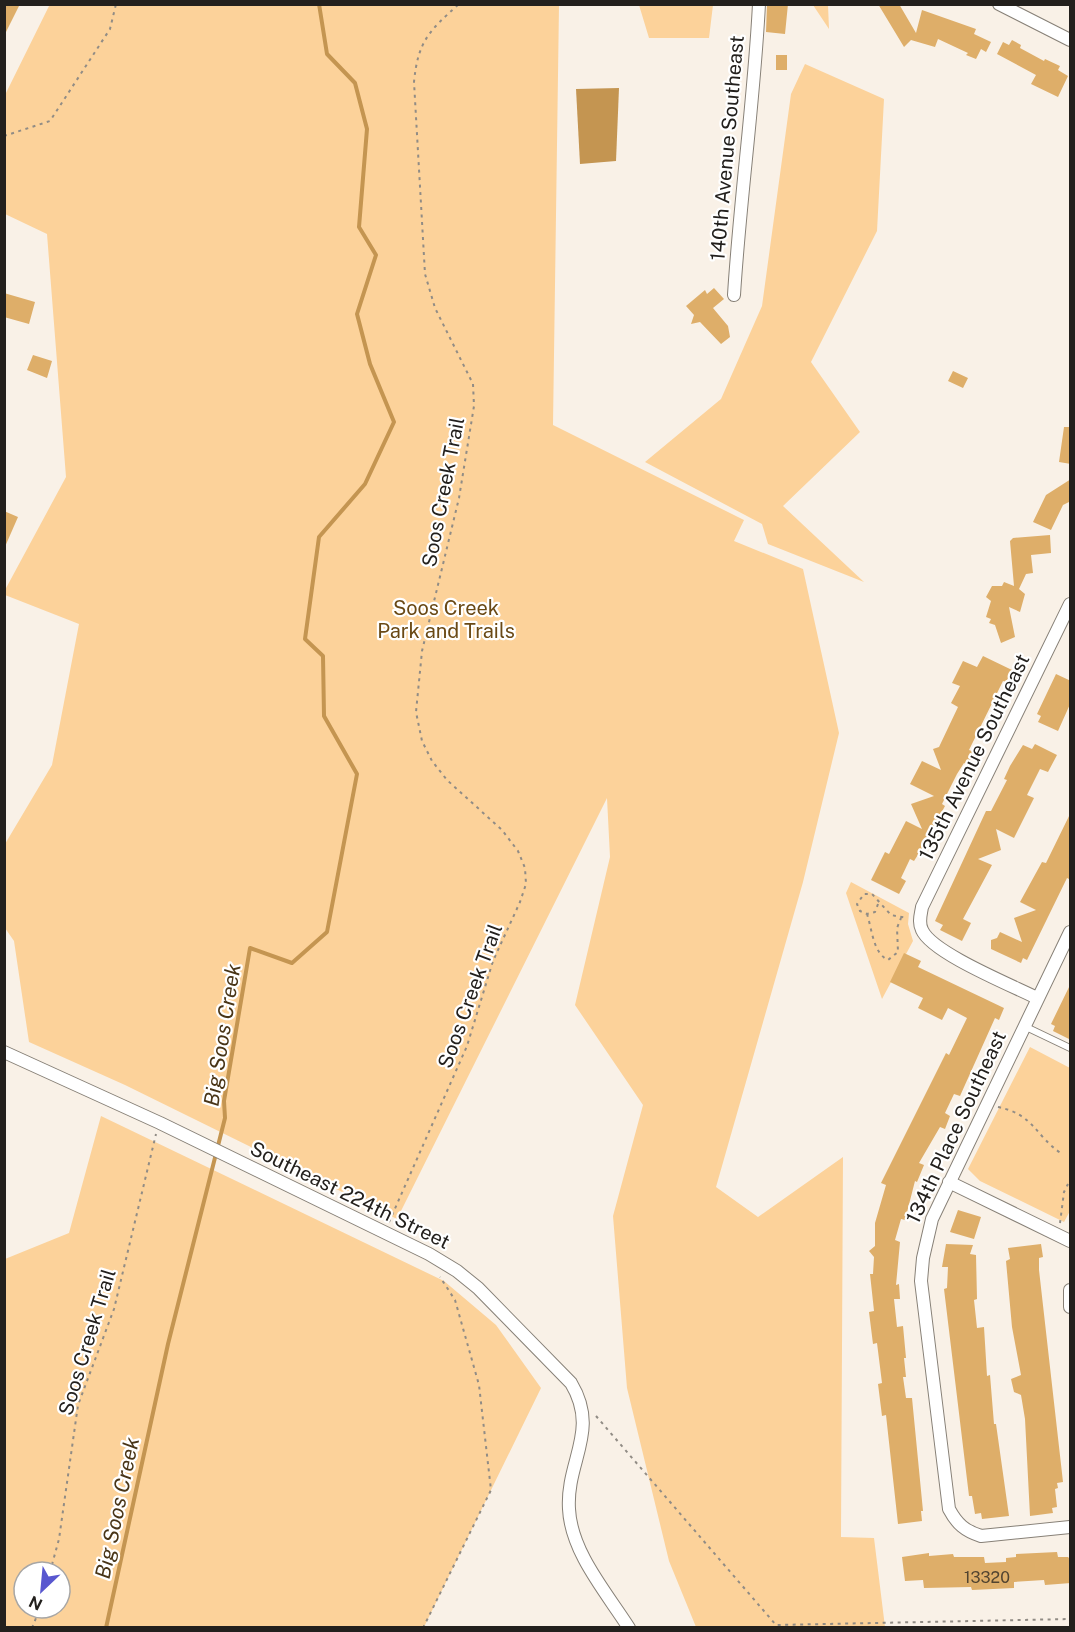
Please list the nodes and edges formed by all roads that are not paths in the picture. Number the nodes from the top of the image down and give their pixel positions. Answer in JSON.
{"nodes":[{"id":1,"x":759,"y":4,"type":"edge"},
{"id":2,"x":999,"y":4,"type":"edge"},
{"id":3,"x":1071,"y":40,"type":"edge"},
{"id":4,"x":734,"y":295,"type":"dead end"},
{"id":5,"x":1071,"y":604,"type":"edge"},
{"id":6,"x":1071,"y":932,"type":"edge"},
{"id":7,"x":1037,"y":998,"type":"junction"},
{"id":8,"x":1024,"y":1026,"type":"junction"},
{"id":9,"x":1071,"y":1048,"type":"edge"},
{"id":10,"x":4,"y":1052,"type":"edge"},
{"id":11,"x":949,"y":1182,"type":"junction"},
{"id":12,"x":1071,"y":1241,"type":"edge"},
{"id":13,"x":1071,"y":1290,"type":"edge"},
{"id":14,"x":1071,"y":1307,"type":"edge"},
{"id":15,"x":1071,"y":1527,"type":"edge"},
{"id":16,"x":629,"y":1628,"type":"edge"}],
"edges":[{"from":1,"to":4,"type":"street","name":"140th Avenue Southeast"},
{"from":2,"to":3,"type":"street"},
{"from":5,"to":7,"type":"street","name":"135th Avenue Southeast"},
{"from":6,"to":7,"type":"street","name":"134th Place Southeast"},
{"from":7,"to":8,"type":"street","name":"134th Place Southeast"},
{"from":8,"to":9,"type":"lane"},
{"from":8,"to":11,"type":"street","name":"134th Place Southeast"},
{"from":10,"to":16,"type":"street","name":"Southeast 224th Street"},
{"from":11,"to":12,"type":"street"},
{"from":11,"to":15,"type":"street","name":"134th Place Southeast"},
{"from":13,"to":14,"type":"street"}]}
